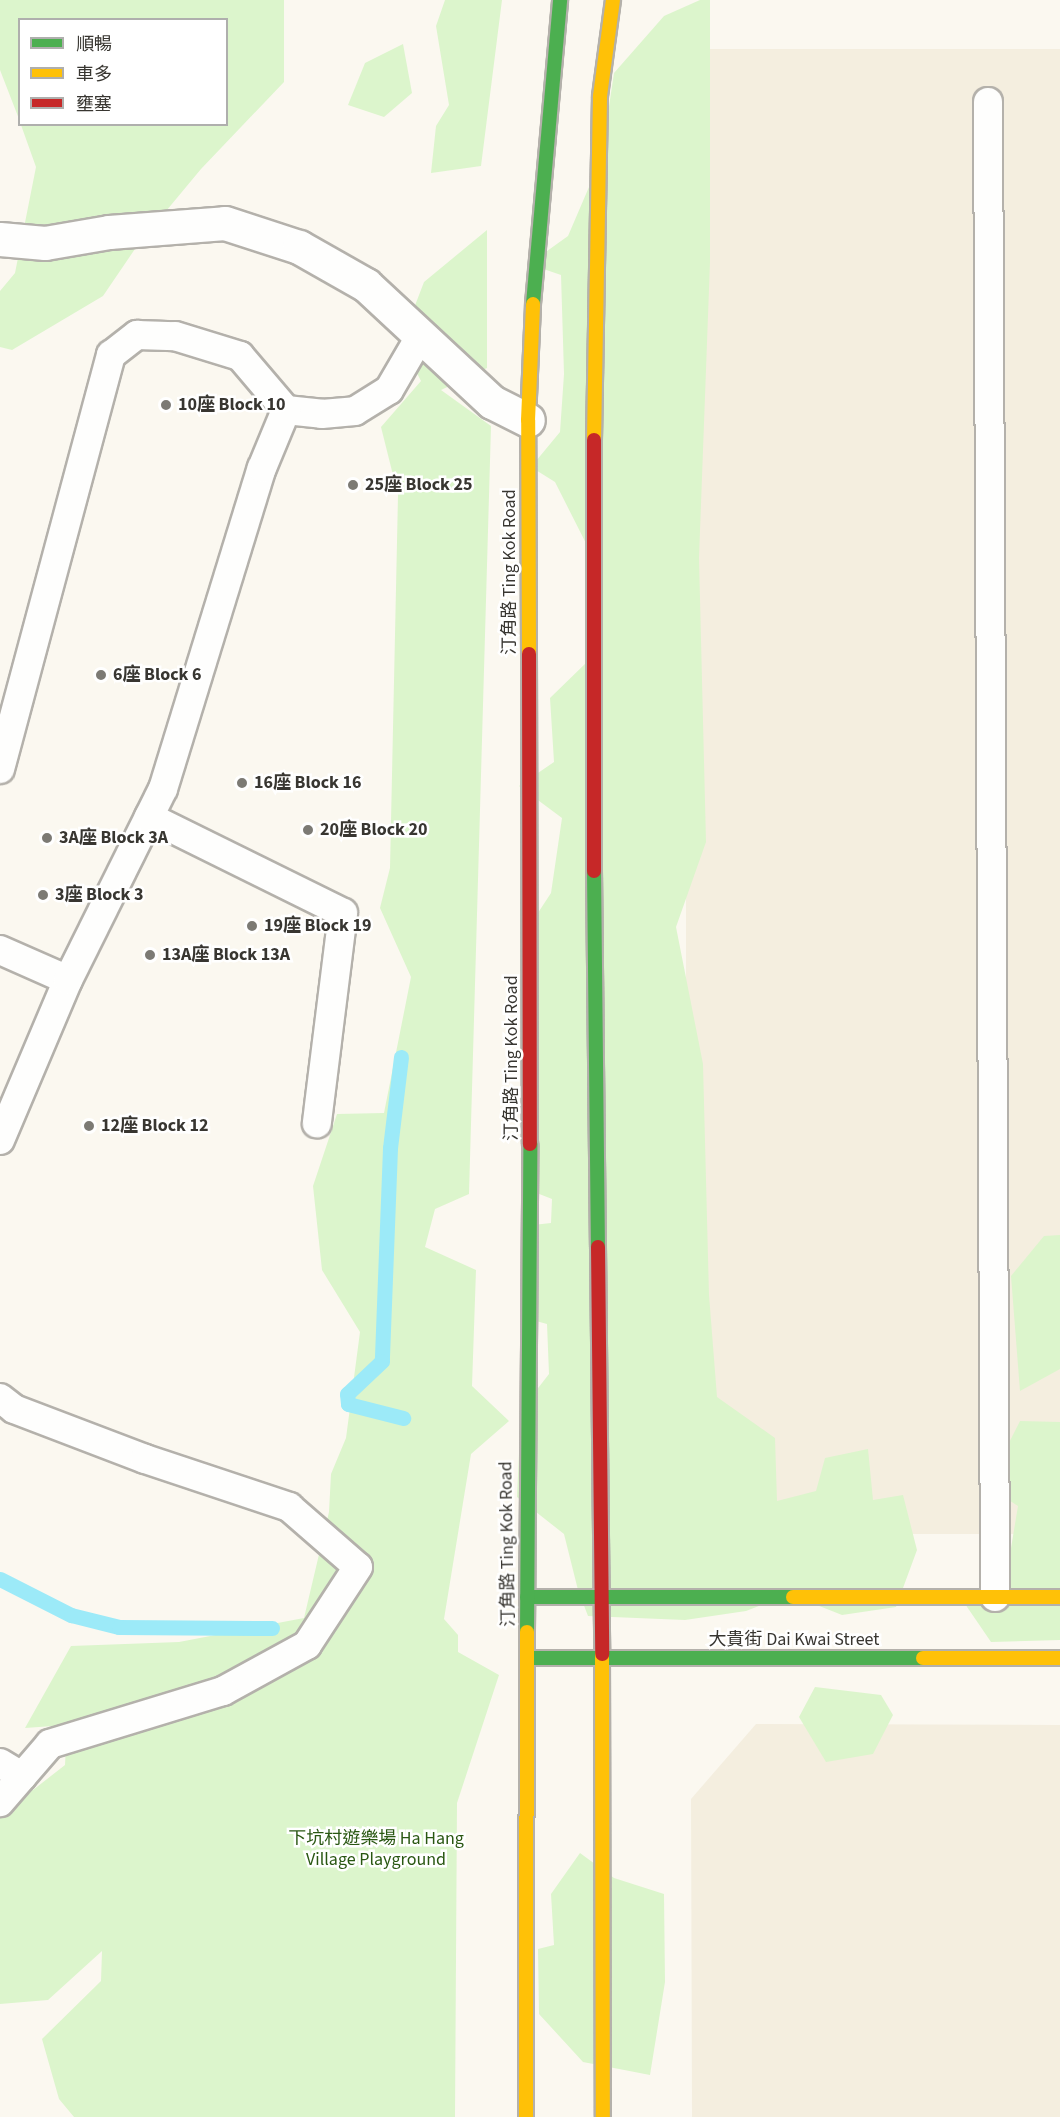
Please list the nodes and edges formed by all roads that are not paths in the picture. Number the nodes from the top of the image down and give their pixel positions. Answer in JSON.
{"nodes":[{"id":1,"x":560,"y":0,"type":"edge"},
{"id":2,"x":613,"y":0,"type":"edge"},
{"id":3,"x":988,"y":102,"type":"dead end"},
{"id":4,"x":0,"y":239,"type":"edge"},
{"id":5,"x":421,"y":335,"type":"junction"},
{"id":6,"x":286,"y":410,"type":"junction"},
{"id":7,"x":528,"y":420,"type":"junction"},
{"id":8,"x":0,"y":769,"type":"edge"},
{"id":9,"x":149,"y":817,"type":"junction"},
{"id":10,"x":0,"y":950,"type":"edge"},
{"id":11,"x":68,"y":980,"type":"junction"},
{"id":12,"x":317,"y":1123,"type":"dead end"},
{"id":13,"x":0,"y":1140,"type":"edge"},
{"id":14,"x":0,"y":1398,"type":"edge"},
{"id":15,"x":527,"y":1597,"type":"junction"},
{"id":16,"x":602,"y":1597,"type":"junction"},
{"id":17,"x":995,"y":1597,"type":"junction"},
{"id":18,"x":1060,"y":1597,"type":"edge"},
{"id":19,"x":527,"y":1658,"type":"junction"},
{"id":20,"x":602,"y":1658,"type":"junction"},
{"id":21,"x":1060,"y":1658,"type":"edge"},
{"id":22,"x":11,"y":1769,"type":"edge"},
{"id":23,"x":0,"y":1802,"type":"edge"},
{"id":24,"x":525,"y":2117,"type":"edge"},
{"id":25,"x":603,"y":2117,"type":"edge"}],
"edges":[{"from":1,"to":7,"type":"main road","name":"汀角路 Ting Kok Road"},
{"from":2,"to":16,"type":"main road"},
{"from":3,"to":17,"type":"lane"},
{"from":4,"to":5,"type":"street"},
{"from":5,"to":6,"type":"lane"},
{"from":5,"to":7,"type":"street"},
{"from":6,"to":8,"type":"lane"},
{"from":6,"to":9,"type":"lane"},
{"from":7,"to":15,"type":"main road","name":"汀角路 Ting Kok Road"},
{"from":9,"to":11,"type":"lane"},
{"from":9,"to":12,"type":"lane"},
{"from":10,"to":11,"type":"lane"},
{"from":11,"to":13,"type":"lane"},
{"from":14,"to":22,"type":"lane"},
{"from":15,"to":16,"type":"main road"},
{"from":15,"to":19,"type":"main road","name":"汀角路 Ting Kok Road"},
{"from":16,"to":17,"type":"main road"},
{"from":16,"to":20,"type":"main road"},
{"from":17,"to":18,"type":"main road"},
{"from":19,"to":20,"type":"main road","name":"大貴街 Dai Kwai Street"},
{"from":19,"to":24,"type":"main road","name":"汀角路 Ting Kok Road"},
{"from":20,"to":21,"type":"main road","name":"大貴街 Dai Kwai Street"},
{"from":20,"to":25,"type":"main road"},
{"from":22,"to":23,"type":"lane"}]}
